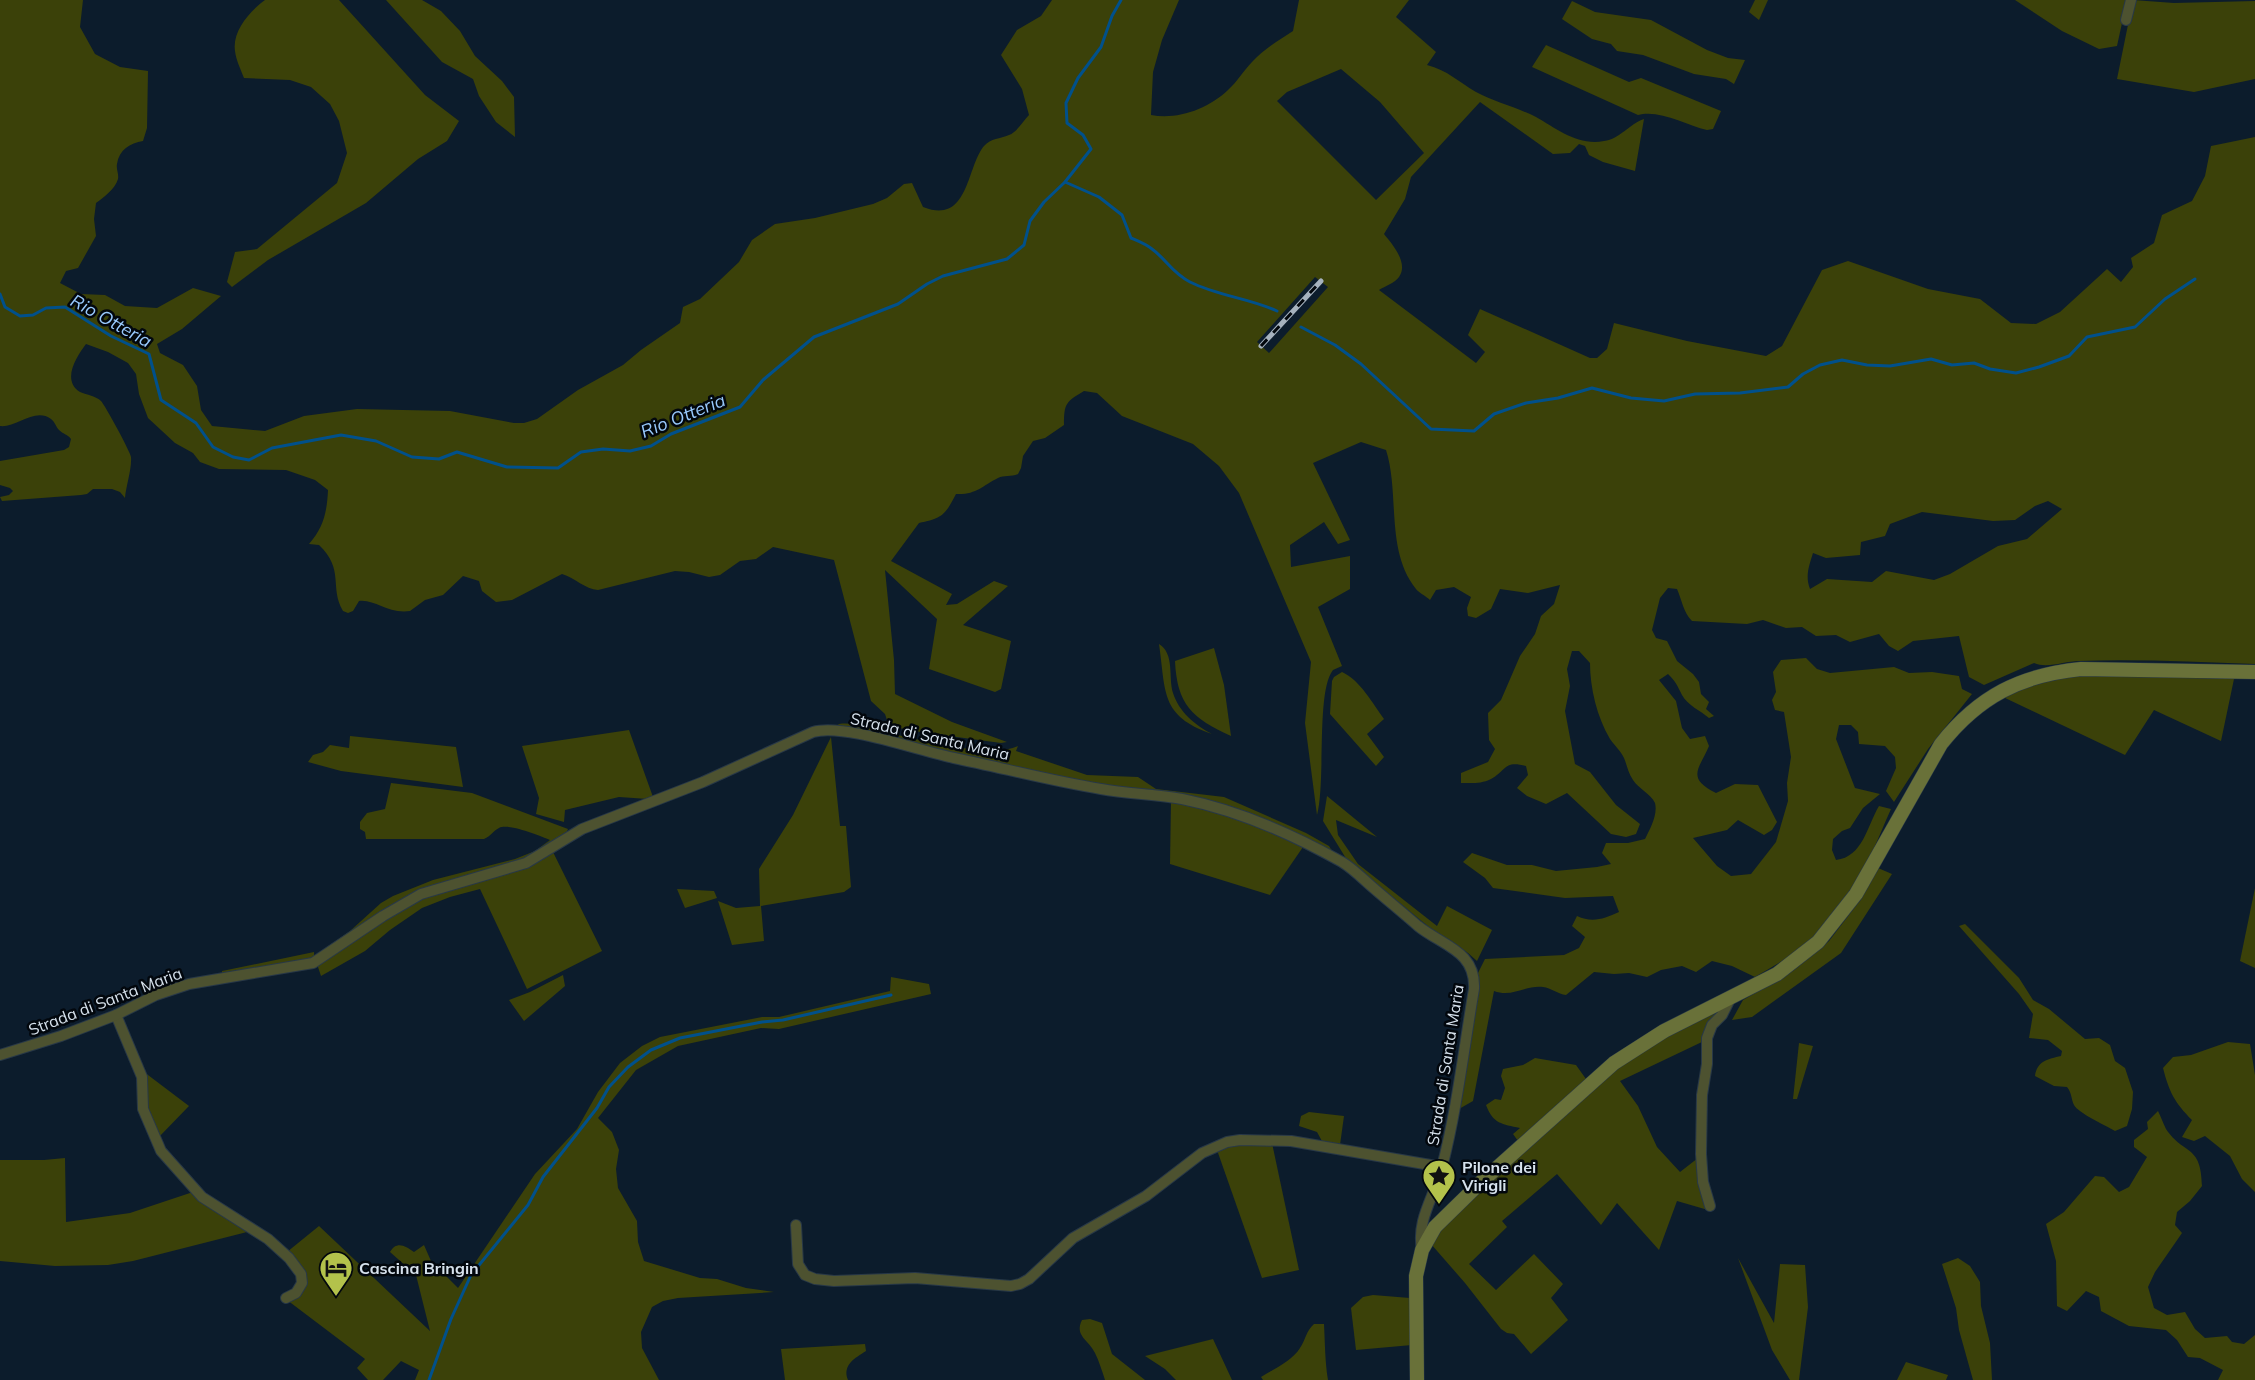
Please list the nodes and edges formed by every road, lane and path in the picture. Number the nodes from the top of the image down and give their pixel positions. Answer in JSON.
{"nodes":[{"id":1,"x":2131,"y":0,"type":"edge"},
{"id":2,"x":2126,"y":20,"type":"dead end"},
{"id":3,"x":2255,"y":672,"type":"edge"},
{"id":4,"x":1730,"y":999,"type":"junction"},
{"id":5,"x":116,"y":1015,"type":"junction"},
{"id":6,"x":0,"y":1055,"type":"edge"},
{"id":7,"x":1442,"y":1167,"type":"junction"},
{"id":8,"x":1710,"y":1206,"type":"dead end"},
{"id":9,"x":796,"y":1225,"type":"dead end"},
{"id":10,"x":1422,"y":1250,"type":"junction"},
{"id":11,"x":286,"y":1298,"type":"dead end"},
{"id":12,"x":1417,"y":1380,"type":"edge"}],
"edges":[{"from":1,"to":2,"type":"street"},
{"from":3,"to":4,"type":"main road"},
{"from":4,"to":8,"type":"street"},
{"from":4,"to":10,"type":"main road"},
{"from":5,"to":6,"type":"street","name":"Strada di Santa Maria"},
{"from":5,"to":7,"type":"street","name":"Strada di Santa Maria"},
{"from":5,"to":11,"type":"street"},
{"from":7,"to":9,"type":"street"},
{"from":7,"to":10,"type":"street","name":"Strada di Santa Maria"},
{"from":10,"to":12,"type":"main road"}]}
